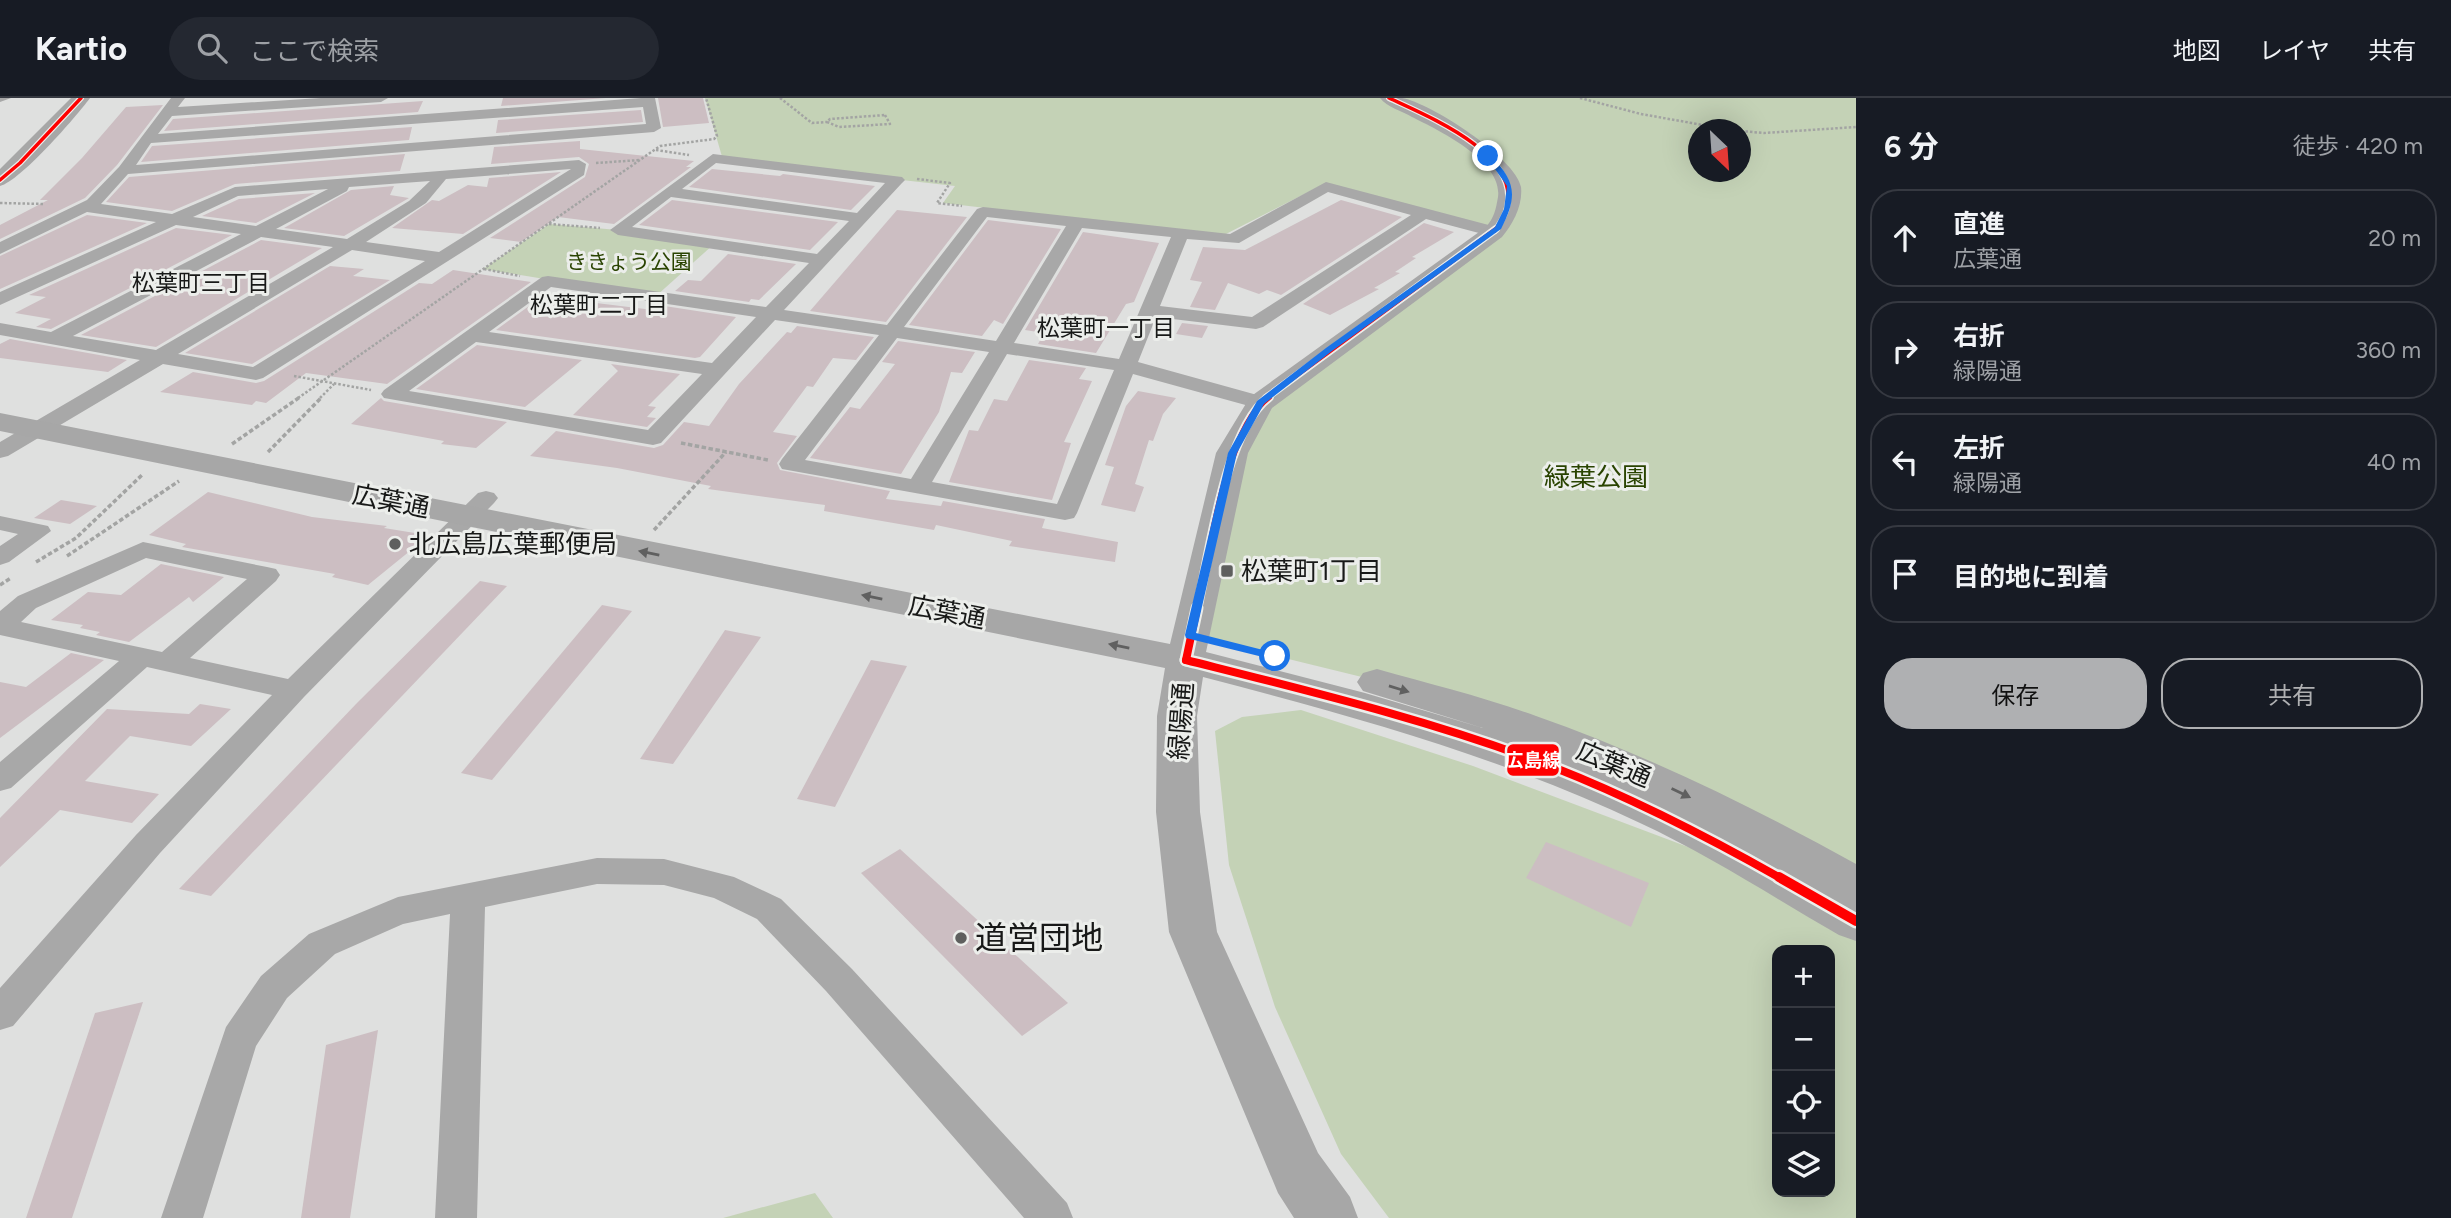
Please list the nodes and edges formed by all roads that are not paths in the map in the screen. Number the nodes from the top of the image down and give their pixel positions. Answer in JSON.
{"nodes":[{"id":1,"x":58,"y":98,"type":"edge"},
{"id":2,"x":80,"y":98,"type":"edge"},
{"id":3,"x":178,"y":98,"type":"edge"},
{"id":4,"x":381,"y":98,"type":"edge"},
{"id":5,"x":450,"y":98,"type":"edge"},
{"id":6,"x":464,"y":98,"type":"edge"},
{"id":7,"x":1389,"y":98,"type":"edge"},
{"id":8,"x":648,"y":101,"type":"edge"},
{"id":9,"x":168,"y":112,"type":"junction"},
{"id":10,"x":461,"y":117,"type":"junction"},
{"id":11,"x":446,"y":118,"type":"junction"},
{"id":12,"x":149,"y":139,"type":"junction"},
{"id":13,"x":456,"y":145,"type":"junction"},
{"id":14,"x":439,"y":146,"type":"junction"},
{"id":15,"x":0,"y":156,"type":"edge"},
{"id":16,"x":124,"y":170,"type":"junction"},
{"id":17,"x":441,"y":176,"type":"junction"},
{"id":18,"x":0,"y":180,"type":"edge"},
{"id":19,"x":351,"y":183,"type":"junction"},
{"id":20,"x":668,"y":192,"type":"junction"},
{"id":21,"x":86,"y":207,"type":"junction"},
{"id":22,"x":1424,"y":214,"type":"junction"},
{"id":23,"x":181,"y":217,"type":"junction"},
{"id":24,"x":861,"y":218,"type":"junction"},
{"id":25,"x":1076,"y":222,"type":"junction"},
{"id":26,"x":266,"y":229,"type":"junction"},
{"id":27,"x":1494,"y":232,"type":"junction"},
{"id":28,"x":1181,"y":234,"type":"junction"},
{"id":29,"x":356,"y":241,"type":"junction"},
{"id":30,"x":0,"y":249,"type":"edge"},
{"id":31,"x":448,"y":255,"type":"junction"},
{"id":32,"x":823,"y":260,"type":"junction"},
{"id":33,"x":0,"y":299,"type":"edge"},
{"id":34,"x":1149,"y":310,"type":"junction"},
{"id":35,"x":770,"y":313,"type":"junction"},
{"id":36,"x":0,"y":329,"type":"edge"},
{"id":37,"x":891,"y":331,"type":"junction"},
{"id":38,"x":473,"y":336,"type":"junction"},
{"id":39,"x":56,"y":337,"type":"junction"},
{"id":40,"x":999,"y":348,"type":"junction"},
{"id":41,"x":158,"y":358,"type":"junction"},
{"id":42,"x":1128,"y":366,"type":"junction"},
{"id":43,"x":716,"y":370,"type":"junction"},
{"id":44,"x":0,"y":400,"type":"edge"},
{"id":45,"x":1260,"y":403,"type":"junction"},
{"id":46,"x":66,"y":412,"type":"junction"},
{"id":47,"x":0,"y":422,"type":"edge"},
{"id":48,"x":37,"y":429,"type":"junction"},
{"id":49,"x":0,"y":451,"type":"edge"},
{"id":50,"x":918,"y":486,"type":"junction"},
{"id":51,"x":477,"y":507,"type":"junction"},
{"id":52,"x":0,"y":523,"type":"edge"},
{"id":53,"x":0,"y":557,"type":"edge"},
{"id":54,"x":1,"y":626,"type":"edge"},
{"id":55,"x":1188,"y":648,"type":"junction"},
{"id":56,"x":154,"y":660,"type":"junction"},
{"id":57,"x":295,"y":690,"type":"junction"},
{"id":58,"x":0,"y":780,"type":"edge"},
{"id":59,"x":1856,"y":886,"type":"edge"},
{"id":60,"x":468,"y":897,"type":"junction"},
{"id":61,"x":1856,"y":921,"type":"edge"},
{"id":62,"x":0,"y":1014,"type":"edge"},
{"id":63,"x":182,"y":1218,"type":"edge"},
{"id":64,"x":456,"y":1218,"type":"edge"},
{"id":65,"x":1052,"y":1218,"type":"edge"},
{"id":66,"x":1329,"y":1218,"type":"edge"}],
"edges":[{"from":1,"to":15,"type":"street"},
{"from":2,"to":18,"type":"street"},
{"from":3,"to":9,"type":"street"},
{"from":4,"to":9,"type":"street"},
{"from":5,"to":11,"type":"street"},
{"from":6,"to":10,"type":"street"},
{"from":7,"to":27,"type":"street"},
{"from":8,"to":10,"type":"street"},
{"from":8,"to":13,"type":"street"},
{"from":9,"to":12,"type":"street"},
{"from":10,"to":11,"type":"street"},
{"from":10,"to":13,"type":"street"},
{"from":11,"to":12,"type":"street"},
{"from":11,"to":14,"type":"street"},
{"from":12,"to":16,"type":"street"},
{"from":13,"to":14,"type":"street"},
{"from":13,"to":17,"type":"street"},
{"from":14,"to":16,"type":"street"},
{"from":14,"to":17,"type":"street"},
{"from":16,"to":21,"type":"street"},
{"from":17,"to":19,"type":"street"},
{"from":17,"to":29,"type":"street"},
{"from":17,"to":31,"type":"street"},
{"from":19,"to":23,"type":"street"},
{"from":19,"to":26,"type":"street"},
{"from":20,"to":24,"type":"street"},
{"from":20,"to":24,"type":"street"},
{"from":20,"to":32,"type":"street"},
{"from":21,"to":23,"type":"street"},
{"from":21,"to":30,"type":"street"},
{"from":22,"to":27,"type":"street"},
{"from":22,"to":28,"type":"street"},
{"from":22,"to":34,"type":"street"},
{"from":23,"to":26,"type":"street"},
{"from":23,"to":33,"type":"street"},
{"from":24,"to":32,"type":"street"},
{"from":25,"to":28,"type":"street"},
{"from":25,"to":37,"type":"street"},
{"from":25,"to":40,"type":"street"},
{"from":26,"to":29,"type":"street"},
{"from":26,"to":39,"type":"street"},
{"from":27,"to":45,"type":"street","name":"緑陽通"},
{"from":28,"to":34,"type":"street"},
{"from":29,"to":31,"type":"street"},
{"from":29,"to":41,"type":"street"},
{"from":31,"to":41,"type":"street"},
{"from":32,"to":35,"type":"street"},
{"from":34,"to":42,"type":"street"},
{"from":35,"to":37,"type":"street"},
{"from":35,"to":38,"type":"street"},
{"from":35,"to":43,"type":"street"},
{"from":36,"to":39,"type":"street"},
{"from":37,"to":40,"type":"street"},
{"from":37,"to":50,"type":"street"},
{"from":38,"to":43,"type":"street"},
{"from":38,"to":43,"type":"street"},
{"from":39,"to":41,"type":"street"},
{"from":40,"to":42,"type":"street"},
{"from":40,"to":50,"type":"street"},
{"from":41,"to":46,"type":"street"},
{"from":42,"to":45,"type":"street"},
{"from":42,"to":50,"type":"street"},
{"from":44,"to":46,"type":"street","name":"広葉通"},
{"from":45,"to":55,"type":"street","name":"緑陽通"},
{"from":46,"to":48,"type":"street"},
{"from":46,"to":51,"type":"street","name":"広葉通"},
{"from":47,"to":48,"type":"street","name":"広葉通"},
{"from":48,"to":49,"type":"street"},
{"from":48,"to":51,"type":"street","name":"広葉通"},
{"from":55,"to":51,"type":"street","name":"広葉通","one_way":true},
{"from":51,"to":55,"type":"street","name":"広葉通"},
{"from":51,"to":57,"type":"street"},
{"from":52,"to":53,"type":"street"},
{"from":54,"to":56,"type":"street"},
{"from":54,"to":56,"type":"street"},
{"from":55,"to":59,"type":"street","name":"広葉通","one_way":true},
{"from":55,"to":61,"type":"street","name":"広葉通"},
{"from":55,"to":66,"type":"street","name":"緑陽通"},
{"from":56,"to":57,"type":"street"},
{"from":56,"to":58,"type":"street"},
{"from":57,"to":62,"type":"street"},
{"from":60,"to":63,"type":"street"},
{"from":60,"to":64,"type":"street"},
{"from":60,"to":65,"type":"street"}]}
